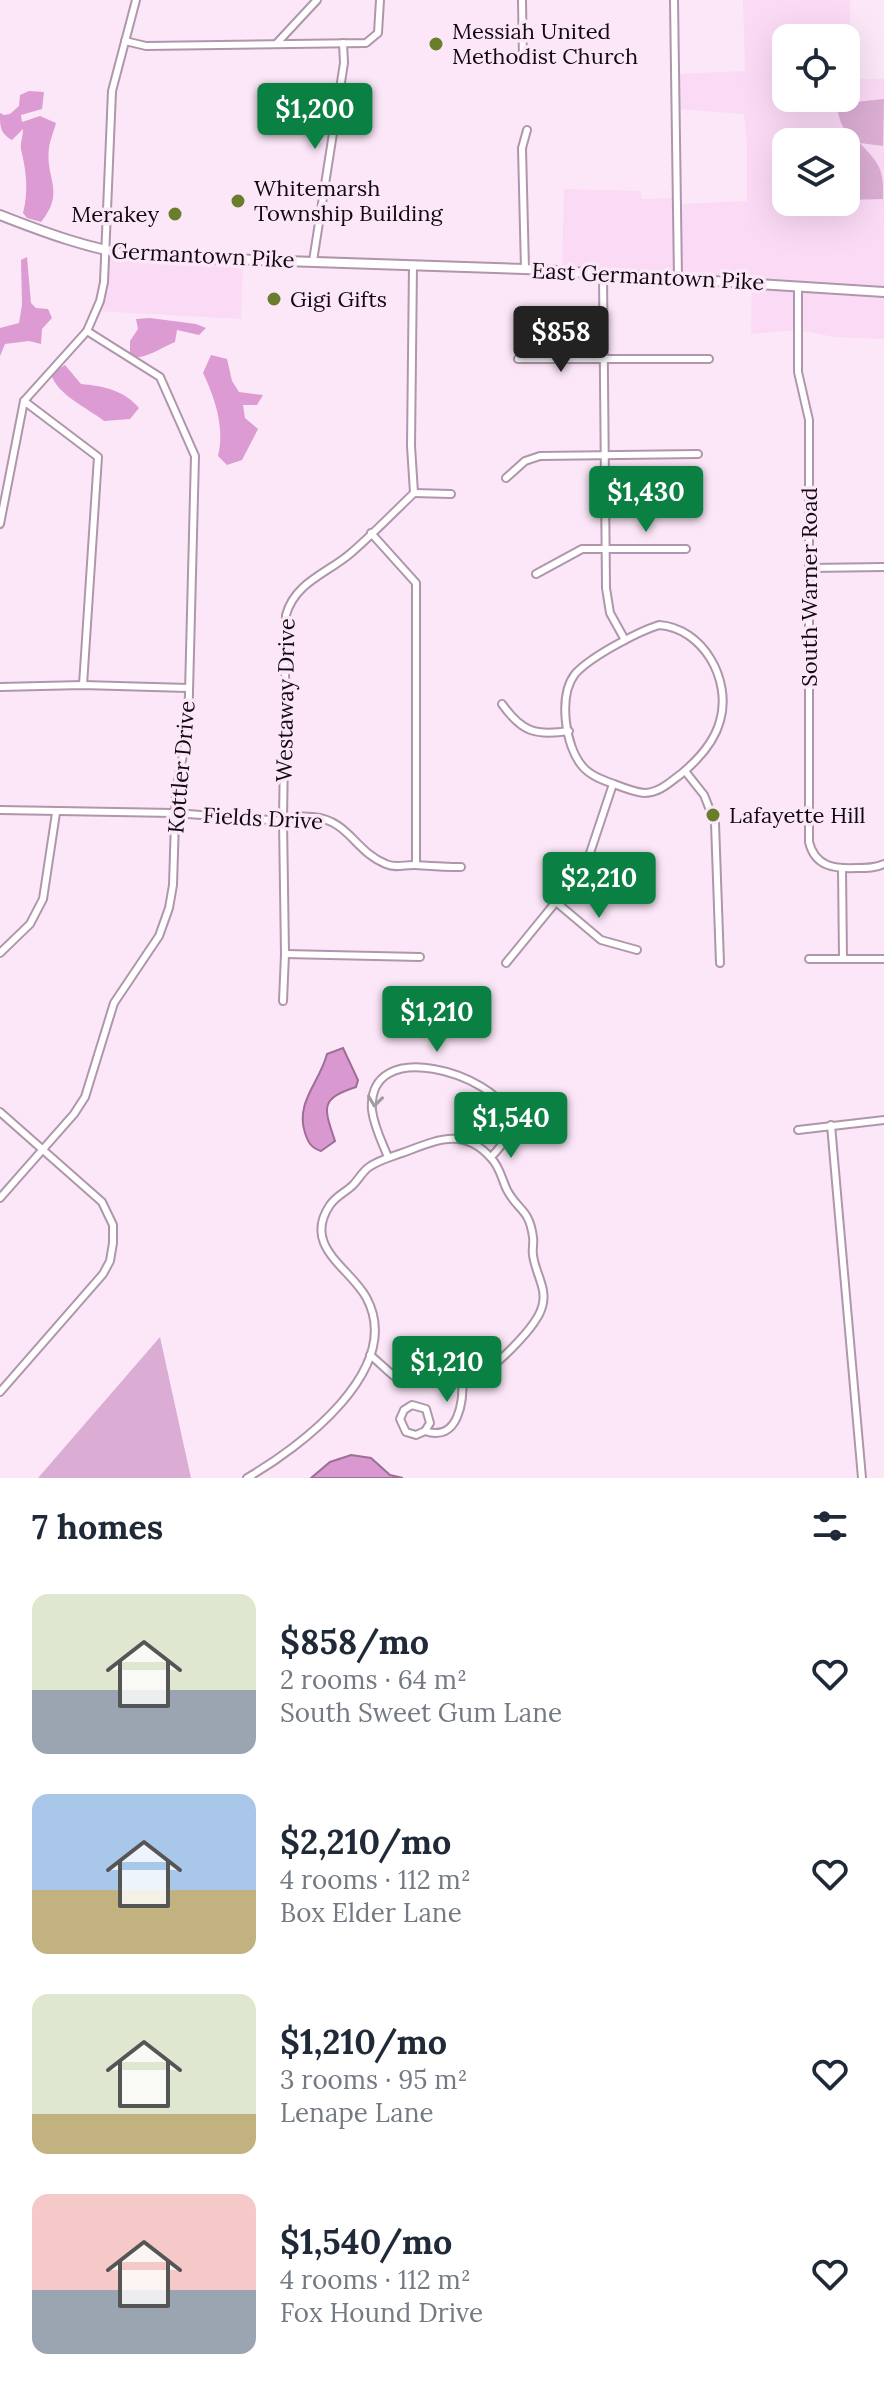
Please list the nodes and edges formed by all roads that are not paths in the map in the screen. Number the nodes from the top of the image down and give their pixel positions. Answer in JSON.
{"nodes":[{"id":1,"x":136,"y":0,"type":"edge"},
{"id":2,"x":317,"y":0,"type":"edge"},
{"id":3,"x":380,"y":0,"type":"edge"},
{"id":4,"x":522,"y":0,"type":"edge"},
{"id":5,"x":674,"y":0,"type":"edge"},
{"id":6,"x":125,"y":41,"type":"junction"},
{"id":7,"x":277,"y":43,"type":"junction"},
{"id":8,"x":343,"y":43,"type":"junction"},
{"id":9,"x":523,"y":60,"type":"dead end"},
{"id":10,"x":527,"y":130,"type":"dead end"},
{"id":11,"x":0,"y":215,"type":"edge"},
{"id":12,"x":105,"y":251,"type":"junction"},
{"id":13,"x":313,"y":261,"type":"junction"},
{"id":14,"x":413,"y":265,"type":"junction"},
{"id":15,"x":525,"y":269,"type":"junction"},
{"id":16,"x":603,"y":275,"type":"junction"},
{"id":17,"x":678,"y":278,"type":"junction"},
{"id":18,"x":798,"y":286,"type":"junction"},
{"id":19,"x":884,"y":292,"type":"edge"},
{"id":20,"x":87,"y":331,"type":"junction"},
{"id":21,"x":518,"y":359,"type":"dead end"},
{"id":22,"x":605,"y":359,"type":"junction"},
{"id":23,"x":709,"y":359,"type":"dead end"},
{"id":24,"x":24,"y":401,"type":"junction"},
{"id":25,"x":698,"y":454,"type":"dead end"},
{"id":26,"x":605,"y":456,"type":"junction"},
{"id":27,"x":506,"y":478,"type":"dead end"},
{"id":28,"x":414,"y":493,"type":"junction"},
{"id":29,"x":451,"y":494,"type":"dead end"},
{"id":30,"x":0,"y":524,"type":"edge"},
{"id":31,"x":371,"y":533,"type":"junction"},
{"id":32,"x":605,"y":548,"type":"junction"},
{"id":33,"x":686,"y":549,"type":"dead end"},
{"id":34,"x":884,"y":567,"type":"edge"},
{"id":35,"x":809,"y":568,"type":"junction"},
{"id":36,"x":536,"y":574,"type":"dead end"},
{"id":37,"x":625,"y":640,"type":"junction"},
{"id":38,"x":83,"y":685,"type":"junction"},
{"id":39,"x":0,"y":687,"type":"edge"},
{"id":40,"x":188,"y":688,"type":"junction"},
{"id":41,"x":502,"y":704,"type":"dead end"},
{"id":42,"x":569,"y":731,"type":"junction"},
{"id":43,"x":685,"y":771,"type":"junction"},
{"id":44,"x":613,"y":784,"type":"junction"},
{"id":45,"x":0,"y":810,"type":"edge"},
{"id":46,"x":56,"y":813,"type":"junction"},
{"id":47,"x":174,"y":813,"type":"junction"},
{"id":48,"x":283,"y":821,"type":"junction"},
{"id":49,"x":884,"y":864,"type":"edge"},
{"id":50,"x":416,"y":865,"type":"junction"},
{"id":51,"x":461,"y":867,"type":"dead end"},
{"id":52,"x":842,"y":869,"type":"junction"},
{"id":53,"x":556,"y":902,"type":"junction"},
{"id":54,"x":637,"y":950,"type":"dead end"},
{"id":55,"x":0,"y":953,"type":"edge"},
{"id":56,"x":285,"y":954,"type":"junction"},
{"id":57,"x":420,"y":957,"type":"dead end"},
{"id":58,"x":809,"y":959,"type":"dead end"},
{"id":59,"x":843,"y":959,"type":"junction"},
{"id":60,"x":884,"y":959,"type":"edge"},
{"id":61,"x":506,"y":963,"type":"dead end"},
{"id":62,"x":720,"y":963,"type":"dead end"},
{"id":63,"x":283,"y":1001,"type":"dead end"},
{"id":64,"x":0,"y":1112,"type":"edge"},
{"id":65,"x":884,"y":1120,"type":"edge"},
{"id":66,"x":831,"y":1125,"type":"junction"},
{"id":67,"x":798,"y":1130,"type":"dead end"},
{"id":68,"x":42,"y":1149,"type":"junction"},
{"id":69,"x":388,"y":1157,"type":"junction"},
{"id":70,"x":491,"y":1157,"type":"junction"},
{"id":71,"x":0,"y":1198,"type":"edge"},
{"id":72,"x":370,"y":1355,"type":"junction"},
{"id":73,"x":462,"y":1377,"type":"junction"},
{"id":74,"x":0,"y":1392,"type":"edge"},
{"id":75,"x":425,"y":1431,"type":"junction"},
{"id":76,"x":247,"y":1478,"type":"edge"},
{"id":77,"x":862,"y":1478,"type":"edge"}],
"edges":[{"from":1,"to":6,"type":"street"},
{"from":2,"to":7,"type":"street"},
{"from":3,"to":8,"type":"street"},
{"from":4,"to":9,"type":"street"},
{"from":5,"to":17,"type":"street"},
{"from":6,"to":7,"type":"street"},
{"from":6,"to":12,"type":"street"},
{"from":7,"to":8,"type":"street"},
{"from":8,"to":13,"type":"street"},
{"from":10,"to":15,"type":"street"},
{"from":11,"to":12,"type":"main road","name":"Germantown Pike"},
{"from":12,"to":13,"type":"main road","name":"Germantown Pike"},
{"from":12,"to":20,"type":"street"},
{"from":13,"to":14,"type":"main road","name":"Germantown Pike"},
{"from":14,"to":15,"type":"main road","name":"East Germantown Pike"},
{"from":14,"to":28,"type":"street"},
{"from":15,"to":16,"type":"main road","name":"East Germantown Pike"},
{"from":16,"to":17,"type":"main road","name":"East Germantown Pike"},
{"from":16,"to":22,"type":"street"},
{"from":17,"to":18,"type":"main road","name":"East Germantown Pike"},
{"from":18,"to":19,"type":"main road","name":"East Germantown Pike"},
{"from":18,"to":35,"type":"street","name":"South Warner Road"},
{"from":20,"to":24,"type":"street"},
{"from":20,"to":40,"type":"street","name":"Kottler Drive"},
{"from":21,"to":22,"type":"street"},
{"from":22,"to":23,"type":"street"},
{"from":22,"to":26,"type":"street"},
{"from":24,"to":30,"type":"street"},
{"from":24,"to":38,"type":"street"},
{"from":25,"to":26,"type":"street"},
{"from":26,"to":27,"type":"street"},
{"from":26,"to":32,"type":"street"},
{"from":28,"to":29,"type":"street"},
{"from":28,"to":31,"type":"street","name":"Westaway Drive"},
{"from":31,"to":48,"type":"street","name":"Westaway Drive"},
{"from":31,"to":50,"type":"street"},
{"from":32,"to":33,"type":"street"},
{"from":32,"to":36,"type":"street"},
{"from":32,"to":37,"type":"street"},
{"from":34,"to":35,"type":"street"},
{"from":35,"to":52,"type":"street","name":"South Warner Road"},
{"from":37,"to":42,"type":"street"},
{"from":37,"to":43,"type":"street"},
{"from":38,"to":39,"type":"street"},
{"from":38,"to":40,"type":"street"},
{"from":40,"to":47,"type":"street","name":"Kottler Drive"},
{"from":41,"to":42,"type":"street"},
{"from":42,"to":44,"type":"street"},
{"from":43,"to":44,"type":"street"},
{"from":43,"to":62,"type":"street"},
{"from":44,"to":53,"type":"street"},
{"from":45,"to":46,"type":"street","name":"Fields Drive"},
{"from":46,"to":47,"type":"street","name":"Fields Drive"},
{"from":46,"to":55,"type":"street"},
{"from":47,"to":48,"type":"street","name":"Fields Drive"},
{"from":47,"to":68,"type":"street","name":"Kottler Drive"},
{"from":48,"to":50,"type":"street","name":"Fields Drive"},
{"from":48,"to":56,"type":"street","name":"Westaway Drive"},
{"from":49,"to":52,"type":"street"},
{"from":50,"to":51,"type":"street","name":"Fields Drive"},
{"from":52,"to":59,"type":"street"},
{"from":53,"to":54,"type":"street"},
{"from":53,"to":61,"type":"street"},
{"from":56,"to":57,"type":"street"},
{"from":56,"to":63,"type":"street","name":"Westaway Drive"},
{"from":58,"to":59,"type":"street"},
{"from":59,"to":60,"type":"street"},
{"from":64,"to":68,"type":"street"},
{"from":65,"to":66,"type":"street"},
{"from":66,"to":67,"type":"street"},
{"from":66,"to":77,"type":"street"},
{"from":68,"to":71,"type":"street","name":"Kottler Drive"},
{"from":68,"to":74,"type":"street"},
{"from":69,"to":70,"type":"street"},
{"from":70,"to":69,"type":"street","one_way":true},
{"from":69,"to":72,"type":"street"},
{"from":70,"to":73,"type":"street"},
{"from":72,"to":73,"type":"street"},
{"from":72,"to":76,"type":"street"},
{"from":73,"to":75,"type":"street"},
{"from":75,"to":75,"type":"street"}]}
